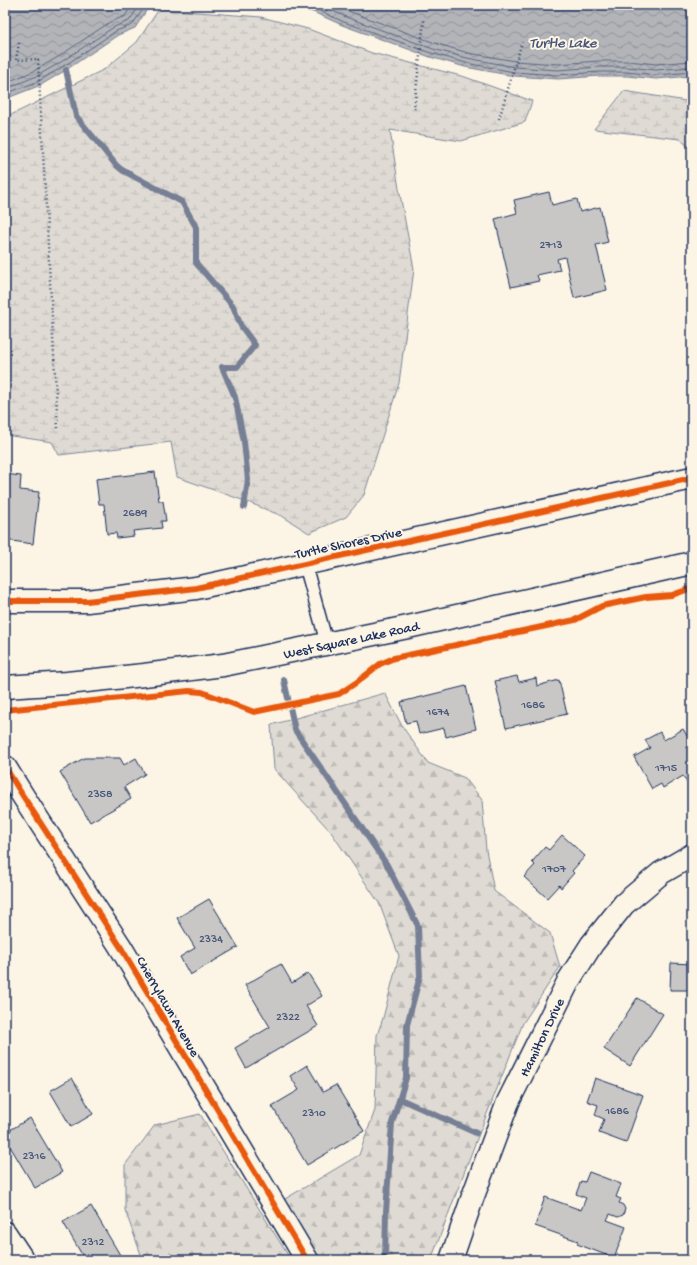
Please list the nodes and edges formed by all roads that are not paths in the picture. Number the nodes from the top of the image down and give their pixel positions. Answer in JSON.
{"nodes":[{"id":1,"x":692,"y":478,"type":"edge"},
{"id":2,"x":692,"y":563,"type":"edge"},
{"id":3,"x":305,"y":564,"type":"junction"},
{"id":4,"x":5,"y":601,"type":"edge"},
{"id":5,"x":327,"y":644,"type":"junction"},
{"id":6,"x":5,"y":687,"type":"edge"},
{"id":7,"x":5,"y":767,"type":"edge"},
{"id":8,"x":692,"y":855,"type":"edge"},
{"id":9,"x":5,"y":1233,"type":"edge"},
{"id":10,"x":23,"y":1260,"type":"edge"},
{"id":11,"x":307,"y":1260,"type":"edge"},
{"id":12,"x":451,"y":1260,"type":"edge"}],
"edges":[{"from":1,"to":3,"type":"street","name":"Turtle Shores Drive"},
{"from":2,"to":5,"type":"street","name":"West Square Lake Road"},
{"from":3,"to":4,"type":"street","name":"Turtle Shores Drive"},
{"from":3,"to":5,"type":"lane"},
{"from":5,"to":6,"type":"street","name":"West Square Lake Road"},
{"from":7,"to":11,"type":"street","name":"Cherrylawn Avenue"},
{"from":8,"to":12,"type":"street","name":"Hamilton Drive"},
{"from":9,"to":10,"type":"street"}]}
